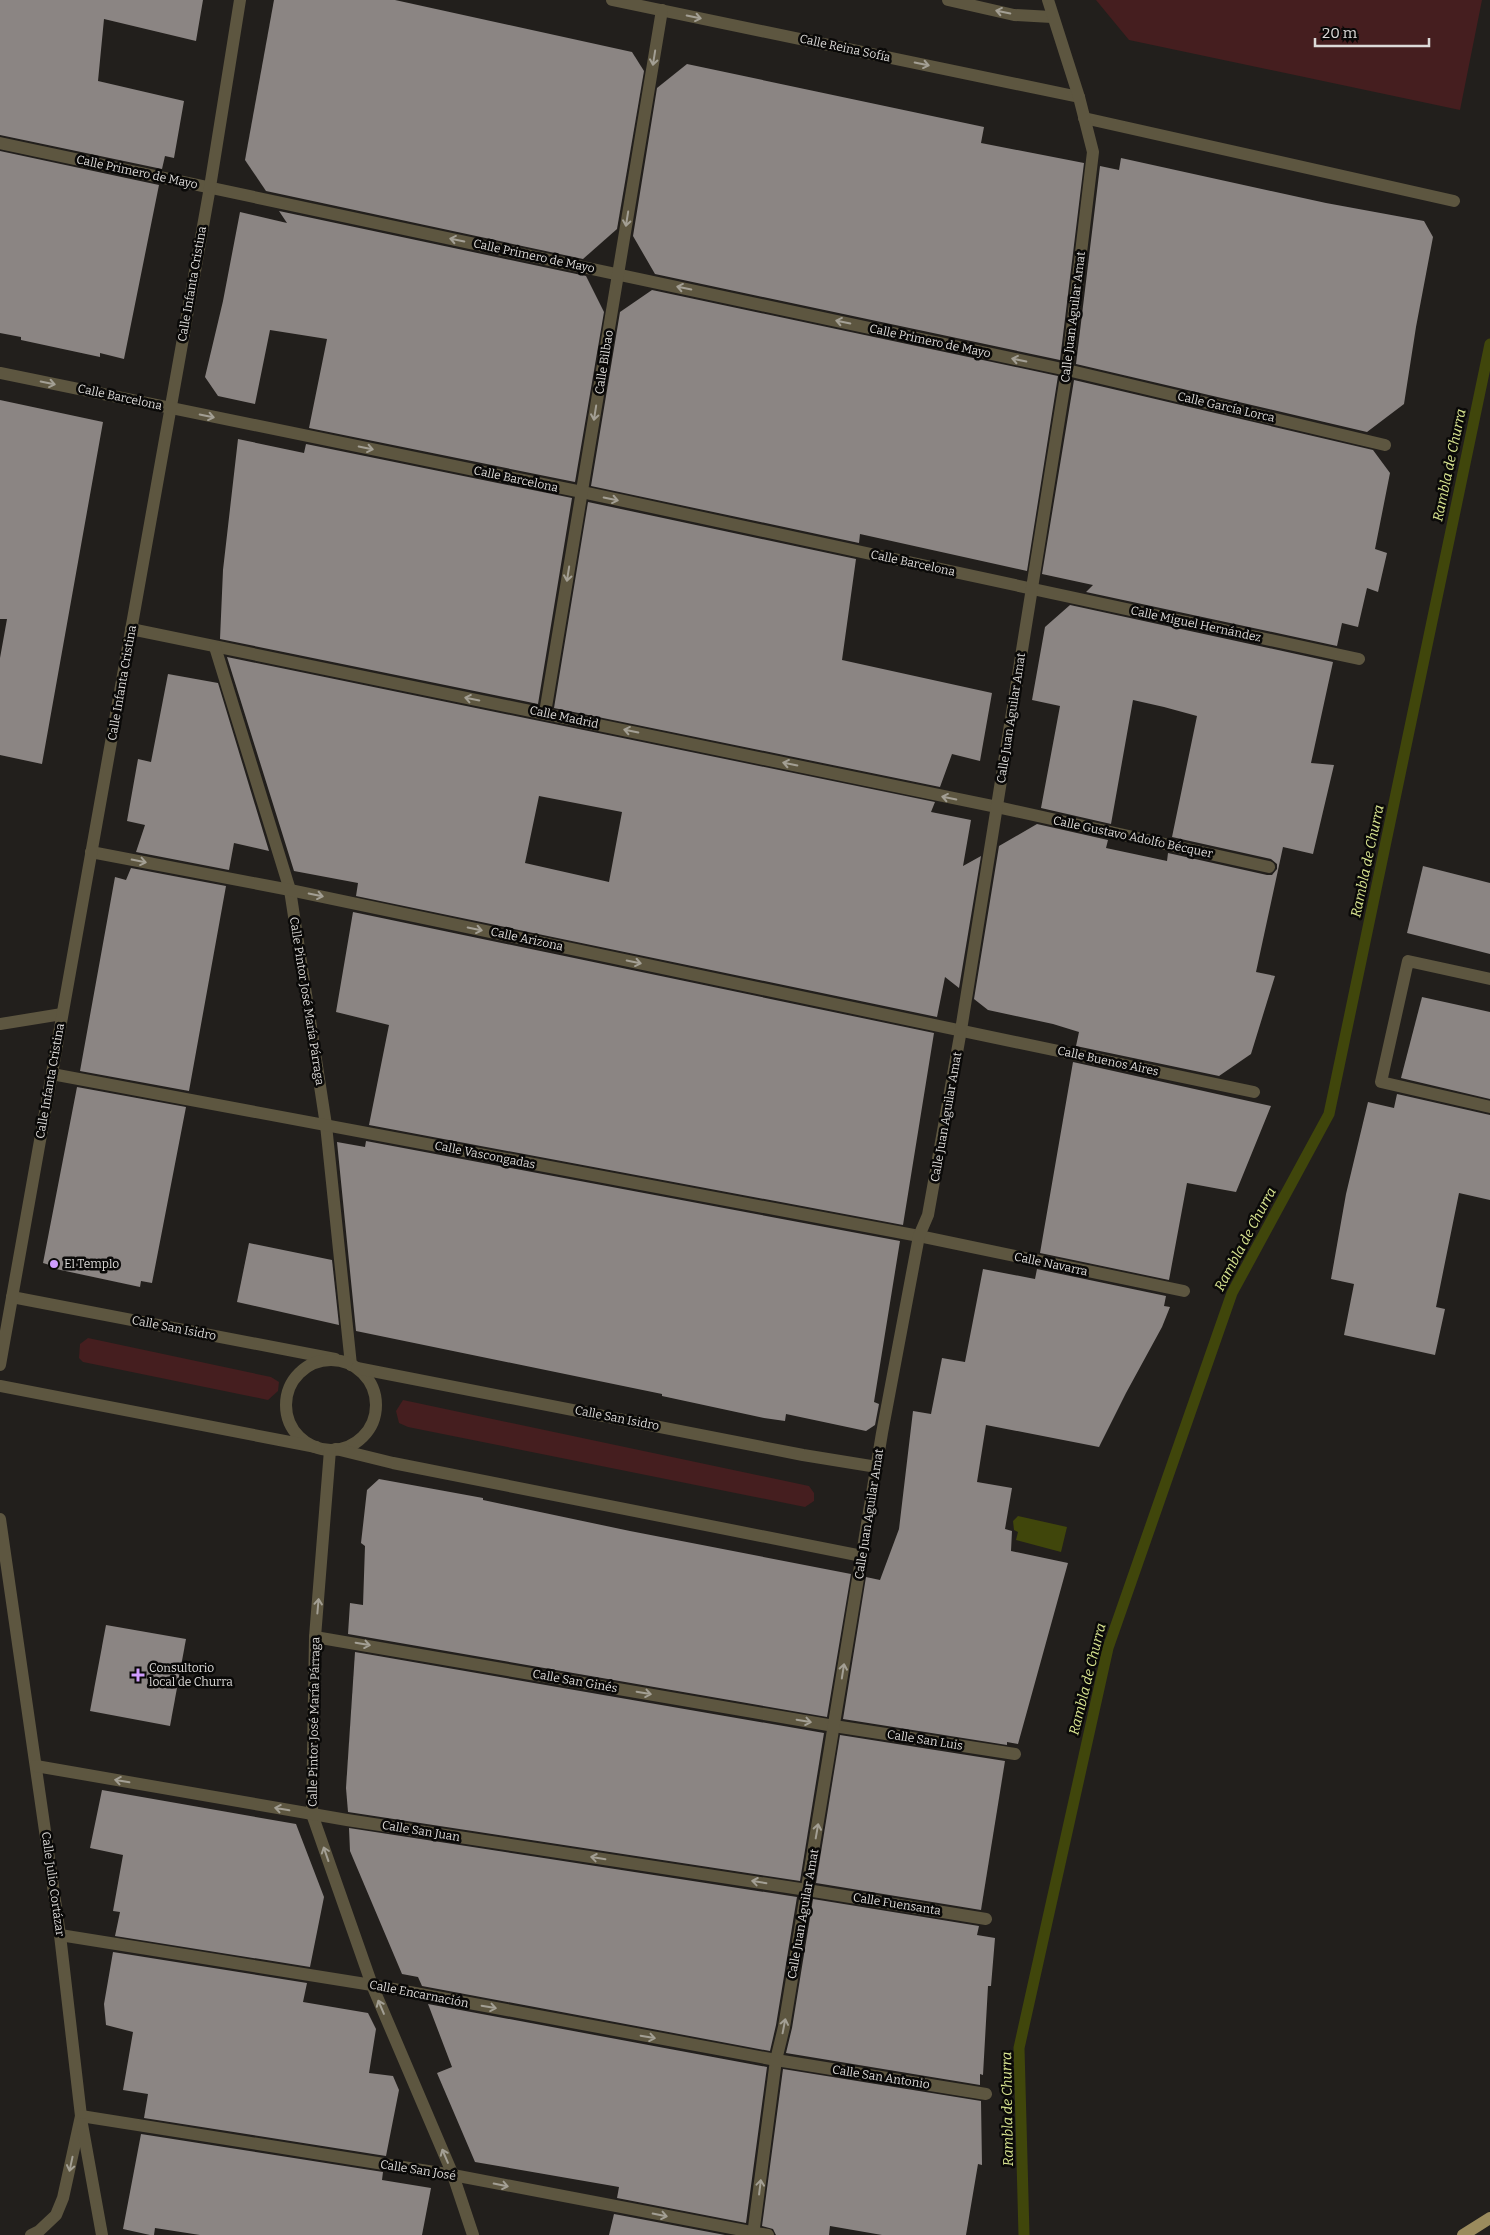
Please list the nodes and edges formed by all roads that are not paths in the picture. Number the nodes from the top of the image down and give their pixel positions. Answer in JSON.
{"nodes":[{"id":1,"x":240,"y":0,"type":"edge"},
{"id":2,"x":612,"y":0,"type":"edge"},
{"id":3,"x":948,"y":0,"type":"edge"},
{"id":4,"x":1048,"y":0,"type":"edge"},
{"id":5,"x":662,"y":10,"type":"junction"},
{"id":6,"x":1052,"y":16,"type":"junction"},
{"id":7,"x":1078,"y":97,"type":"junction"},
{"id":8,"x":1084,"y":118,"type":"junction"},
{"id":9,"x":0,"y":143,"type":"edge"},
{"id":10,"x":210,"y":187,"type":"junction"},
{"id":11,"x":1454,"y":201,"type":"dead end"},
{"id":12,"x":618,"y":274,"type":"junction"},
{"id":13,"x":1067,"y":370,"type":"junction"},
{"id":14,"x":0,"y":373,"type":"edge"},
{"id":15,"x":170,"y":408,"type":"junction"},
{"id":16,"x":1385,"y":445,"type":"dead end"},
{"id":17,"x":582,"y":492,"type":"junction"},
{"id":18,"x":1032,"y":588,"type":"junction"},
{"id":19,"x":131,"y":629,"type":"junction"},
{"id":20,"x":215,"y":647,"type":"junction"},
{"id":21,"x":1359,"y":659,"type":"dead end"},
{"id":22,"x":545,"y":713,"type":"junction"},
{"id":23,"x":997,"y":808,"type":"junction"},
{"id":24,"x":91,"y":852,"type":"junction"},
{"id":25,"x":1269,"y":867,"type":"dead end"},
{"id":26,"x":290,"y":890,"type":"junction"},
{"id":27,"x":1490,"y":979,"type":"edge"},
{"id":28,"x":62,"y":1014,"type":"junction"},
{"id":29,"x":0,"y":1024,"type":"edge"},
{"id":30,"x":961,"y":1030,"type":"junction"},
{"id":31,"x":52,"y":1074,"type":"junction"},
{"id":32,"x":1254,"y":1092,"type":"dead end"},
{"id":33,"x":1490,"y":1107,"type":"edge"},
{"id":34,"x":326,"y":1126,"type":"junction"},
{"id":35,"x":919,"y":1236,"type":"junction"},
{"id":36,"x":1184,"y":1291,"type":"dead end"},
{"id":37,"x":12,"y":1297,"type":"junction"},
{"id":38,"x":335,"y":1359,"type":"junction"},
{"id":39,"x":0,"y":1365,"type":"edge"},
{"id":40,"x":354,"y":1366,"type":"junction"},
{"id":41,"x":0,"y":1386,"type":"edge"},
{"id":42,"x":316,"y":1448,"type":"junction"},
{"id":43,"x":333,"y":1450,"type":"junction"},
{"id":44,"x":877,"y":1467,"type":"junction"},
{"id":45,"x":0,"y":1519,"type":"edge"},
{"id":46,"x":862,"y":1556,"type":"junction"},
{"id":47,"x":315,"y":1637,"type":"junction"},
{"id":48,"x":834,"y":1726,"type":"junction"},
{"id":49,"x":1015,"y":1754,"type":"dead end"},
{"id":50,"x":36,"y":1766,"type":"junction"},
{"id":51,"x":312,"y":1814,"type":"junction"},
{"id":52,"x":807,"y":1890,"type":"junction"},
{"id":53,"x":986,"y":1919,"type":"dead end"},
{"id":54,"x":60,"y":1935,"type":"junction"},
{"id":55,"x":372,"y":1984,"type":"junction"},
{"id":56,"x":776,"y":2060,"type":"junction"},
{"id":57,"x":986,"y":2094,"type":"dead end"},
{"id":58,"x":81,"y":2116,"type":"junction"},
{"id":59,"x":453,"y":2175,"type":"junction"},
{"id":60,"x":1490,"y":2218,"type":"edge"},
{"id":61,"x":753,"y":2234,"type":"edge"},
{"id":62,"x":30,"y":2235,"type":"edge"},
{"id":63,"x":102,"y":2235,"type":"edge"},
{"id":64,"x":473,"y":2235,"type":"edge"},
{"id":65,"x":768,"y":2235,"type":"edge"},
{"id":66,"x":1463,"y":2235,"type":"edge"}],
"edges":[{"from":1,"to":10,"type":"street","name":"Calle Infanta Cristina"},
{"from":2,"to":5,"type":"street","name":"Calle Reina Sofía"},
{"from":6,"to":3,"type":"street","one_way":true},
{"from":4,"to":6,"type":"street","name":"Calle Juan Aguilar Amat"},
{"from":5,"to":7,"type":"street","name":"Calle Reina Sofía","one_way":true},
{"from":5,"to":12,"type":"street","name":"Calle Bilbao","one_way":true},
{"from":6,"to":7,"type":"street","name":"Calle Juan Aguilar Amat"},
{"from":7,"to":8,"type":"street","name":"Calle Juan Aguilar Amat"},
{"from":8,"to":11,"type":"street"},
{"from":8,"to":13,"type":"street","name":"Calle Juan Aguilar Amat"},
{"from":9,"to":10,"type":"street","name":"Calle Primero de Mayo"},
{"from":12,"to":10,"type":"street","name":"Calle Primero de Mayo","one_way":true},
{"from":10,"to":15,"type":"street","name":"Calle Infanta Cristina"},
{"from":13,"to":12,"type":"street","name":"Calle Primero de Mayo","one_way":true},
{"from":12,"to":17,"type":"street","name":"Calle Bilbao","one_way":true},
{"from":13,"to":16,"type":"street","name":"Calle García Lorca"},
{"from":13,"to":18,"type":"street","name":"Calle Juan Aguilar Amat"},
{"from":14,"to":15,"type":"street","name":"Calle Barcelona","one_way":true},
{"from":15,"to":17,"type":"street","name":"Calle Barcelona","one_way":true},
{"from":15,"to":19,"type":"street","name":"Calle Infanta Cristina"},
{"from":17,"to":18,"type":"street","name":"Calle Barcelona","one_way":true},
{"from":17,"to":22,"type":"street","name":"Calle Bilbao","one_way":true},
{"from":18,"to":21,"type":"street","name":"Calle Miguel Hernández"},
{"from":18,"to":23,"type":"street","name":"Calle Juan Aguilar Amat"},
{"from":19,"to":20,"type":"street","name":"Calle Madrid"},
{"from":19,"to":24,"type":"street","name":"Calle Infanta Cristina"},
{"from":22,"to":20,"type":"street","name":"Calle Madrid","one_way":true},
{"from":20,"to":26,"type":"street","name":"Calle Pintor José María Párraga"},
{"from":23,"to":22,"type":"street","name":"Calle Madrid","one_way":true},
{"from":23,"to":25,"type":"street","name":"Calle Gustavo Adolfo Bécquer"},
{"from":23,"to":30,"type":"street","name":"Calle Juan Aguilar Amat"},
{"from":24,"to":26,"type":"street","name":"Calle Arizona","one_way":true},
{"from":24,"to":28,"type":"street","name":"Calle Infanta Cristina"},
{"from":26,"to":30,"type":"street","name":"Calle Arizona","one_way":true},
{"from":26,"to":34,"type":"street","name":"Calle Pintor José María Párraga"},
{"from":27,"to":33,"type":"street"},
{"from":28,"to":29,"type":"street"},
{"from":28,"to":31,"type":"street","name":"Calle Infanta Cristina"},
{"from":30,"to":32,"type":"street","name":"Calle Buenos Aires"},
{"from":30,"to":35,"type":"street","name":"Calle Juan Aguilar Amat"},
{"from":31,"to":34,"type":"street","name":"Calle Vascongadas"},
{"from":31,"to":37,"type":"street","name":"Calle Infanta Cristina"},
{"from":34,"to":35,"type":"street","name":"Calle Vascongadas"},
{"from":34,"to":40,"type":"street","name":"Calle Pintor José María Párraga"},
{"from":35,"to":36,"type":"street","name":"Calle Navarra"},
{"from":35,"to":44,"type":"street","name":"Calle Juan Aguilar Amat"},
{"from":37,"to":38,"type":"street","name":"Calle San Isidro"},
{"from":37,"to":39,"type":"street","name":"Calle Infanta Cristina"},
{"from":38,"to":40,"type":"street"},
{"from":38,"to":42,"type":"street"},
{"from":40,"to":43,"type":"street"},
{"from":40,"to":44,"type":"street","name":"Calle San Isidro"},
{"from":41,"to":42,"type":"street"},
{"from":42,"to":43,"type":"street"},
{"from":43,"to":46,"type":"street"},
{"from":47,"to":43,"type":"street","name":"Calle Pintor José María Párraga","one_way":true},
{"from":44,"to":46,"type":"street","name":"Calle Juan Aguilar Amat"},
{"from":45,"to":50,"type":"street","name":"Calle Julio Cortázar"},
{"from":48,"to":46,"type":"street","name":"Calle Juan Aguilar Amat","one_way":true},
{"from":47,"to":48,"type":"street","name":"Calle San Ginés","one_way":true},
{"from":47,"to":51,"type":"street","name":"Calle Pintor José María Párraga"},
{"from":48,"to":49,"type":"street","name":"Calle San Luis"},
{"from":52,"to":48,"type":"street","name":"Calle Juan Aguilar Amat","one_way":true},
{"from":51,"to":50,"type":"street","name":"Calle San Juan","one_way":true},
{"from":50,"to":54,"type":"street","name":"Calle Julio Cortázar"},
{"from":52,"to":51,"type":"street","name":"Calle San Juan","one_way":true},
{"from":55,"to":51,"type":"street","name":"Calle Pintor José María Párraga","one_way":true},
{"from":52,"to":53,"type":"street","name":"Calle Fuensanta"},
{"from":56,"to":52,"type":"street","name":"Calle Juan Aguilar Amat","one_way":true},
{"from":54,"to":55,"type":"street","name":"Calle Encarnación"},
{"from":54,"to":58,"type":"street","name":"Calle Julio Cortázar"},
{"from":55,"to":56,"type":"street","name":"Calle Encarnación","one_way":true},
{"from":59,"to":55,"type":"street","name":"Calle Pintor José María Párraga","one_way":true},
{"from":56,"to":57,"type":"street","name":"Calle San Antonio"},
{"from":61,"to":56,"type":"street","name":"Calle Juan Aguilar Amat","one_way":true},
{"from":58,"to":59,"type":"street","name":"Calle San José"},
{"from":58,"to":62,"type":"street","name":"Calle Julio Cortázar","one_way":true},
{"from":58,"to":63,"type":"street"},
{"from":59,"to":61,"type":"street","name":"Calle San José","one_way":true},
{"from":59,"to":64,"type":"street","name":"Calle Pintor José María Párraga"},
{"from":60,"to":66,"type":"main road"},
{"from":61,"to":65,"type":"street","name":"Calle San José"}]}
